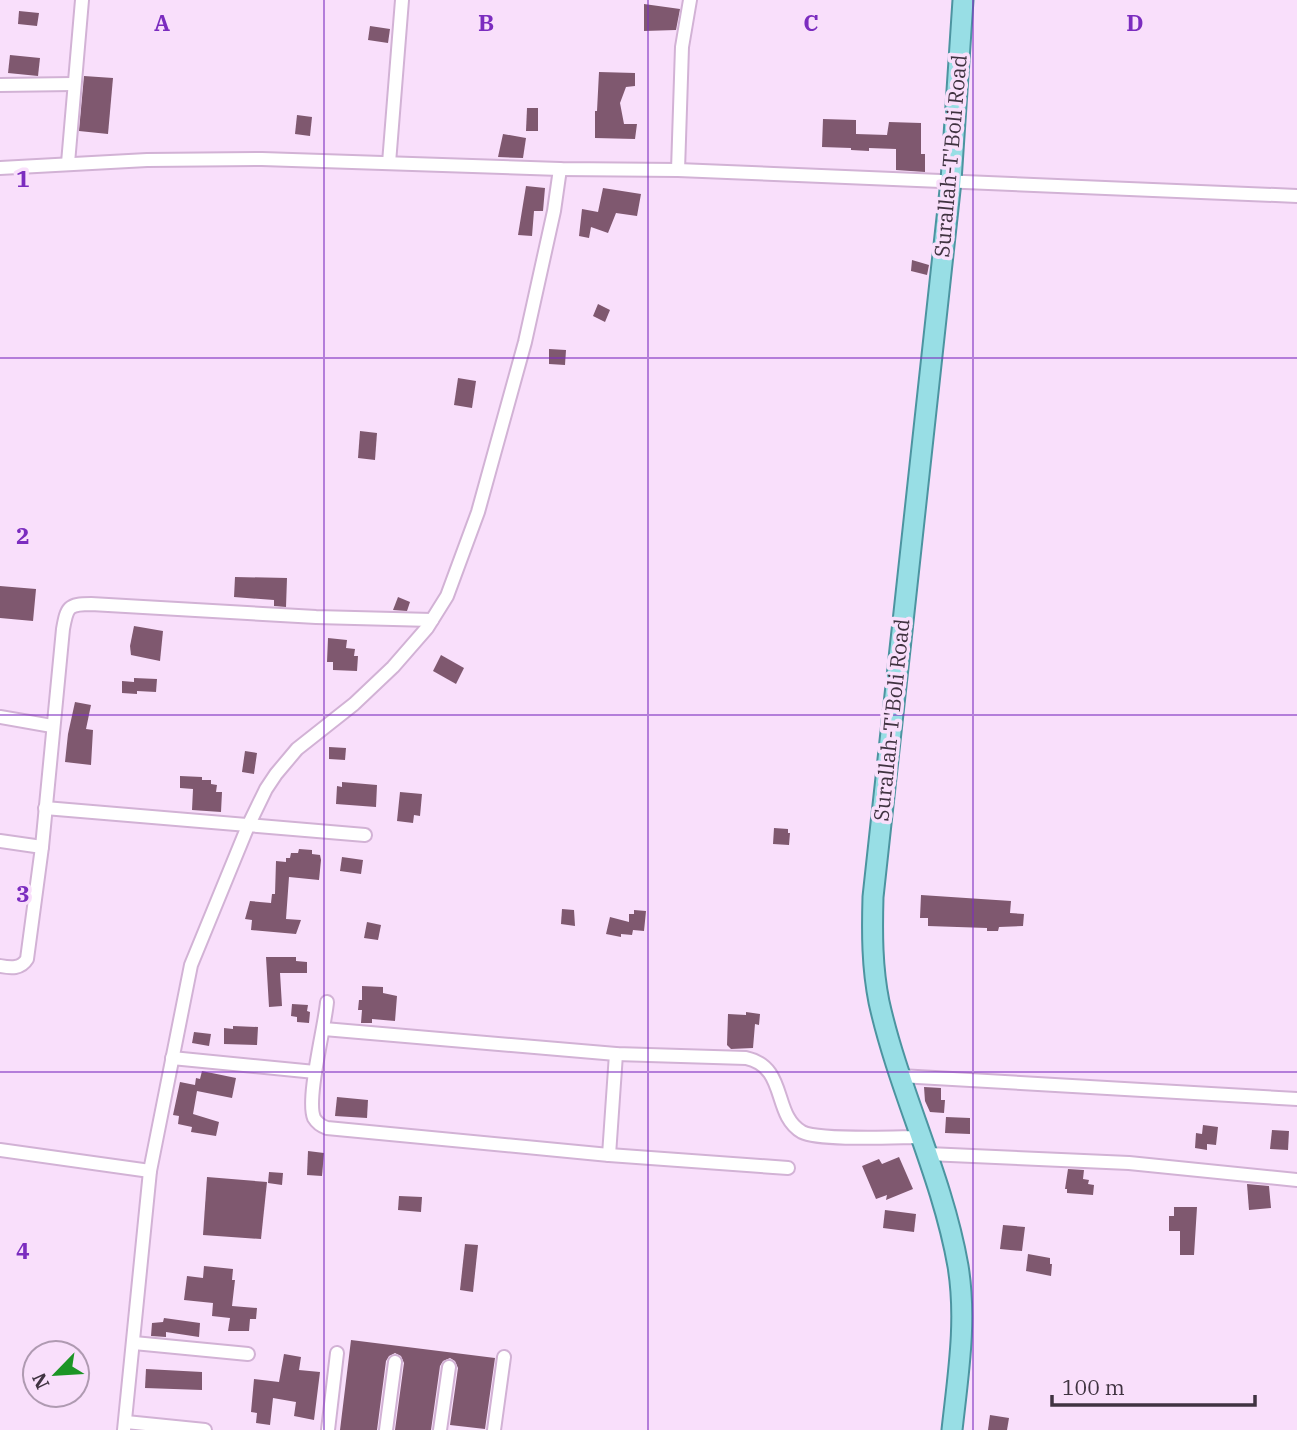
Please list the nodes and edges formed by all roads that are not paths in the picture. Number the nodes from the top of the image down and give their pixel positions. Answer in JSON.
{"nodes":[{"id":1,"x":82,"y":0,"type":"edge"},
{"id":2,"x":402,"y":0,"type":"edge"},
{"id":3,"x":690,"y":0,"type":"edge"},
{"id":4,"x":963,"y":0,"type":"edge"},
{"id":5,"x":73,"y":84,"type":"junction"},
{"id":6,"x":0,"y":85,"type":"edge"},
{"id":7,"x":68,"y":163,"type":"junction"},
{"id":8,"x":389,"y":163,"type":"junction"},
{"id":9,"x":0,"y":168,"type":"edge"},
{"id":10,"x":560,"y":169,"type":"junction"},
{"id":11,"x":678,"y":170,"type":"junction"},
{"id":12,"x":951,"y":181,"type":"junction"},
{"id":13,"x":1297,"y":197,"type":"edge"},
{"id":14,"x":432,"y":620,"type":"junction"},
{"id":15,"x":0,"y":717,"type":"edge"},
{"id":16,"x":52,"y":726,"type":"junction"},
{"id":17,"x":45,"y":808,"type":"junction"},
{"id":18,"x":248,"y":825,"type":"junction"},
{"id":19,"x":365,"y":835,"type":"dead end"},
{"id":20,"x":0,"y":841,"type":"edge"},
{"id":21,"x":42,"y":847,"type":"junction"},
{"id":22,"x":0,"y":966,"type":"edge"},
{"id":23,"x":327,"y":1002,"type":"dead end"},
{"id":24,"x":324,"y":1029,"type":"junction"},
{"id":25,"x":616,"y":1054,"type":"junction"},
{"id":26,"x":172,"y":1058,"type":"junction"},
{"id":27,"x":315,"y":1072,"type":"junction"},
{"id":28,"x":900,"y":1076,"type":"junction"},
{"id":29,"x":1297,"y":1099,"type":"edge"},
{"id":30,"x":925,"y":1146,"type":"junction"},
{"id":31,"x":0,"y":1150,"type":"edge"},
{"id":32,"x":609,"y":1155,"type":"junction"},
{"id":33,"x":788,"y":1168,"type":"dead end"},
{"id":34,"x":150,"y":1171,"type":"junction"},
{"id":35,"x":1297,"y":1180,"type":"edge"},
{"id":36,"x":134,"y":1343,"type":"junction"},
{"id":37,"x":337,"y":1353,"type":"dead end"},
{"id":38,"x":248,"y":1354,"type":"dead end"},
{"id":39,"x":504,"y":1357,"type":"dead end"},
{"id":40,"x":395,"y":1363,"type":"dead end"},
{"id":41,"x":449,"y":1367,"type":"dead end"},
{"id":42,"x":125,"y":1426,"type":"edge"},
{"id":43,"x":205,"y":1430,"type":"edge"},
{"id":44,"x":328,"y":1430,"type":"edge"},
{"id":45,"x":386,"y":1430,"type":"edge"},
{"id":46,"x":440,"y":1430,"type":"edge"},
{"id":47,"x":494,"y":1430,"type":"edge"},
{"id":48,"x":952,"y":1430,"type":"edge"}],
"edges":[{"from":1,"to":5,"type":"street"},
{"from":2,"to":8,"type":"street"},
{"from":3,"to":11,"type":"street"},
{"from":4,"to":12,"type":"main road","name":"Surallah-T'Boli Road"},
{"from":5,"to":6,"type":"street"},
{"from":5,"to":7,"type":"street"},
{"from":7,"to":8,"type":"street"},
{"from":7,"to":9,"type":"street"},
{"from":8,"to":10,"type":"street"},
{"from":10,"to":11,"type":"street"},
{"from":10,"to":14,"type":"street"},
{"from":11,"to":12,"type":"street"},
{"from":12,"to":13,"type":"street"},
{"from":12,"to":28,"type":"main road","name":"Surallah-T'Boli Road"},
{"from":14,"to":16,"type":"street"},
{"from":14,"to":18,"type":"street"},
{"from":15,"to":16,"type":"street"},
{"from":16,"to":17,"type":"street"},
{"from":17,"to":18,"type":"street"},
{"from":17,"to":21,"type":"street"},
{"from":18,"to":19,"type":"street"},
{"from":18,"to":26,"type":"street"},
{"from":20,"to":21,"type":"street"},
{"from":21,"to":22,"type":"street"},
{"from":23,"to":24,"type":"street"},
{"from":24,"to":25,"type":"street"},
{"from":24,"to":27,"type":"street"},
{"from":25,"to":30,"type":"street"},
{"from":25,"to":32,"type":"street"},
{"from":26,"to":27,"type":"street"},
{"from":26,"to":34,"type":"street"},
{"from":27,"to":32,"type":"street"},
{"from":28,"to":29,"type":"street"},
{"from":28,"to":30,"type":"main road","name":"Surallah-T'Boli Road"},
{"from":30,"to":35,"type":"street"},
{"from":30,"to":48,"type":"main road","name":"Surallah-T'Boli Road"},
{"from":31,"to":34,"type":"street"},
{"from":32,"to":33,"type":"street"},
{"from":34,"to":36,"type":"street"},
{"from":36,"to":38,"type":"street"},
{"from":36,"to":42,"type":"street"},
{"from":37,"to":44,"type":"street"},
{"from":39,"to":47,"type":"street"},
{"from":40,"to":45,"type":"street"},
{"from":41,"to":46,"type":"street"},
{"from":42,"to":43,"type":"street"}]}
